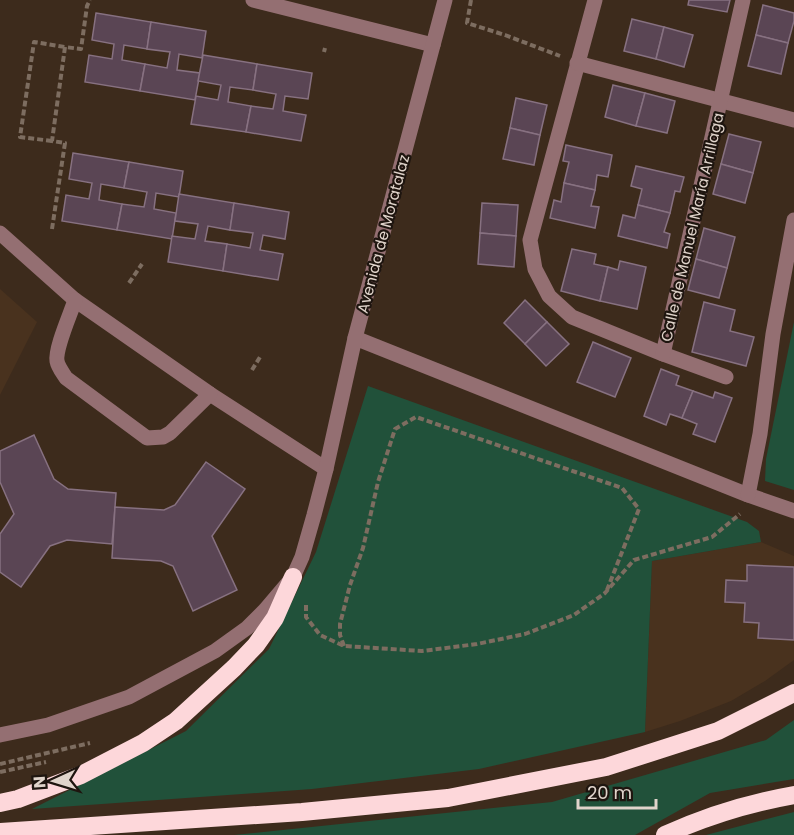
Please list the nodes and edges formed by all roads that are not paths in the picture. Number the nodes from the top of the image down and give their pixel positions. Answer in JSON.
{"nodes":[{"id":1,"x":253,"y":0,"type":"edge"},
{"id":2,"x":445,"y":0,"type":"edge"},
{"id":3,"x":595,"y":0,"type":"edge"},
{"id":4,"x":743,"y":0,"type":"edge"},
{"id":5,"x":434,"y":45,"type":"junction"},
{"id":6,"x":577,"y":63,"type":"junction"},
{"id":7,"x":720,"y":101,"type":"junction"},
{"id":8,"x":794,"y":120,"type":"edge"},
{"id":9,"x":794,"y":220,"type":"edge"},
{"id":10,"x":0,"y":233,"type":"edge"},
{"id":11,"x":75,"y":300,"type":"junction"},
{"id":12,"x":355,"y":338,"type":"junction"},
{"id":13,"x":663,"y":354,"type":"junction"},
{"id":14,"x":726,"y":377,"type":"dead end"},
{"id":15,"x":210,"y":394,"type":"junction"},
{"id":16,"x":326,"y":469,"type":"junction"},
{"id":17,"x":748,"y":495,"type":"junction"},
{"id":18,"x":794,"y":512,"type":"edge"},
{"id":19,"x":293,"y":577,"type":"junction"},
{"id":20,"x":794,"y":693,"type":"edge"},
{"id":21,"x":0,"y":735,"type":"edge"},
{"id":22,"x":794,"y":795,"type":"edge"},
{"id":23,"x":0,"y":803,"type":"edge"},
{"id":24,"x":0,"y":832,"type":"edge"},
{"id":25,"x":665,"y":835,"type":"edge"}],
"edges":[{"from":1,"to":5,"type":"street"},
{"from":2,"to":5,"type":"street","name":"Avenida de Moratalaz"},
{"from":3,"to":6,"type":"street","name":"Calle de Manuel María Arrillaga"},
{"from":4,"to":7,"type":"street","name":"Calle de Manuel María Arrillaga"},
{"from":5,"to":12,"type":"street","name":"Avenida de Moratalaz"},
{"from":6,"to":7,"type":"street","name":"Calle de Manuel María Arrillaga"},
{"from":6,"to":13,"type":"street","name":"Calle de Manuel María Arrillaga"},
{"from":7,"to":8,"type":"street","name":"Calle de Manuel María Arrillaga"},
{"from":7,"to":13,"type":"street","name":"Calle de Manuel María Arrillaga"},
{"from":9,"to":17,"type":"street"},
{"from":10,"to":11,"type":"street"},
{"from":11,"to":15,"type":"street"},
{"from":11,"to":15,"type":"street"},
{"from":12,"to":16,"type":"street","name":"Avenida de Moratalaz"},
{"from":12,"to":17,"type":"street"},
{"from":13,"to":14,"type":"street","name":"Calle de Manuel María Arrillaga"},
{"from":15,"to":16,"type":"street"},
{"from":16,"to":19,"type":"street","name":"Avenida de Moratalaz"},
{"from":17,"to":18,"type":"street"},
{"from":19,"to":21,"type":"street","name":"Avenida de Moratalaz"},
{"from":19,"to":23,"type":"highway"},
{"from":20,"to":24,"type":"highway"},
{"from":22,"to":25,"type":"highway"}]}
